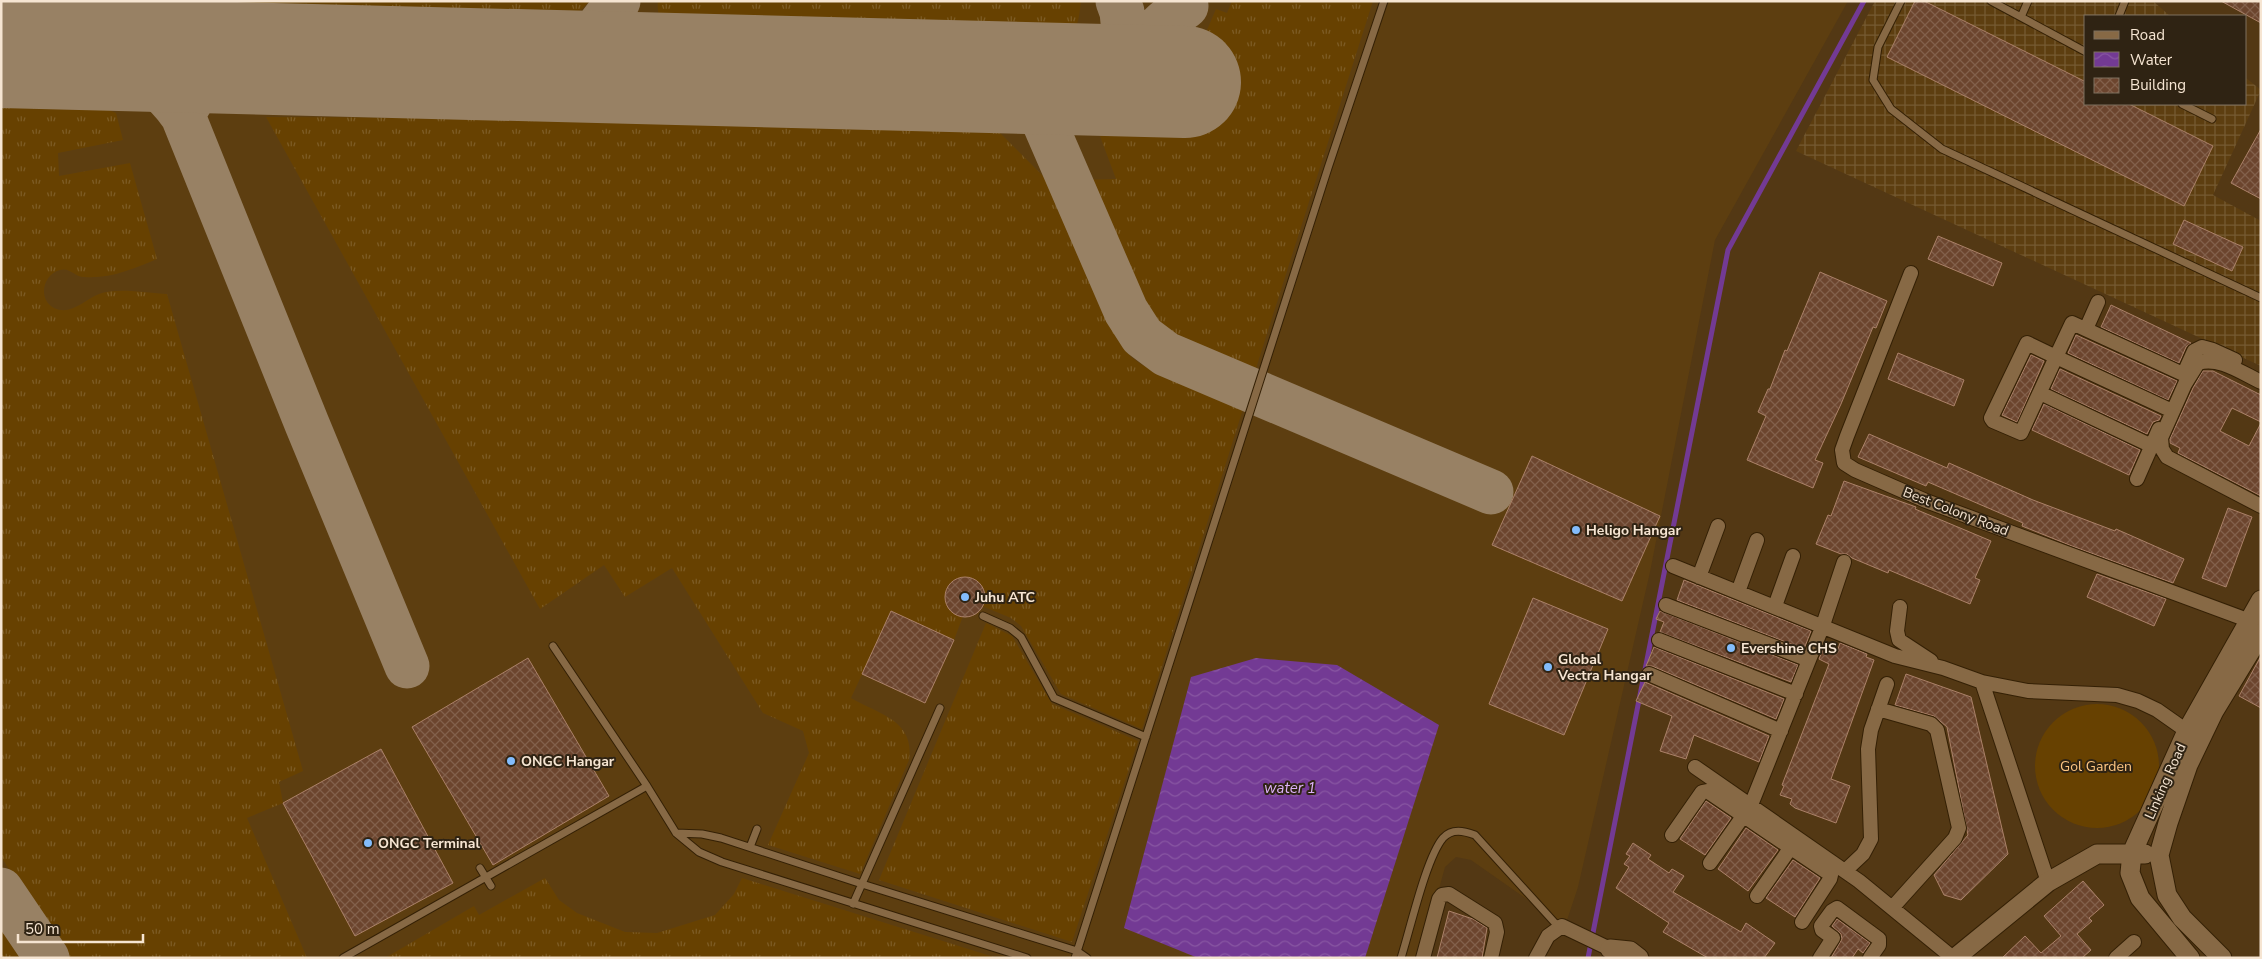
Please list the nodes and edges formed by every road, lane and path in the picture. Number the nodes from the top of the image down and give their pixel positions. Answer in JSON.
{"nodes":[{"id":1,"x":1384,"y":1,"type":"edge"},
{"id":2,"x":1901,"y":1,"type":"edge"},
{"id":3,"x":1991,"y":1,"type":"edge"},
{"id":4,"x":2028,"y":1,"type":"edge"},
{"id":5,"x":2124,"y":1,"type":"edge"},
{"id":6,"x":2119,"y":15,"type":"edge"},
{"id":7,"x":2021,"y":17,"type":"junction"},
{"id":8,"x":2084,"y":51,"type":"edge"},
{"id":9,"x":2184,"y":105,"type":"edge"},
{"id":10,"x":2212,"y":120,"type":"dead end"},
{"id":11,"x":1911,"y":273,"type":"dead end"},
{"id":12,"x":2261,"y":298,"type":"edge"},
{"id":13,"x":2098,"y":302,"type":"dead end"},
{"id":14,"x":2086,"y":329,"type":"junction"},
{"id":15,"x":2056,"y":357,"type":"junction"},
{"id":16,"x":2261,"y":373,"type":"edge"},
{"id":17,"x":2184,"y":374,"type":"junction"},
{"id":18,"x":2261,"y":382,"type":"edge"},
{"id":19,"x":2040,"y":393,"type":"junction"},
{"id":20,"x":2168,"y":409,"type":"junction"},
{"id":21,"x":2152,"y":446,"type":"junction"},
{"id":22,"x":2137,"y":479,"type":"dead end"},
{"id":23,"x":2261,"y":506,"type":"edge"},
{"id":24,"x":1718,"y":526,"type":"dead end"},
{"id":25,"x":1757,"y":540,"type":"dead end"},
{"id":26,"x":1793,"y":556,"type":"dead end"},
{"id":27,"x":1844,"y":562,"type":"dead end"},
{"id":28,"x":1673,"y":566,"type":"dead end"},
{"id":29,"x":1699,"y":577,"type":"junction"},
{"id":30,"x":1738,"y":592,"type":"junction"},
{"id":31,"x":2261,"y":600,"type":"edge"},
{"id":32,"x":1666,"y":605,"type":"dead end"},
{"id":33,"x":1775,"y":606,"type":"junction"},
{"id":34,"x":1900,"y":607,"type":"dead end"},
{"id":35,"x":983,"y":616,"type":"dead end"},
{"id":36,"x":1823,"y":625,"type":"junction"},
{"id":37,"x":2257,"y":626,"type":"edge"},
{"id":38,"x":1659,"y":640,"type":"dead end"},
{"id":39,"x":554,"y":646,"type":"dead end"},
{"id":40,"x":1810,"y":660,"type":"junction"},
{"id":41,"x":1943,"y":668,"type":"junction"},
{"id":42,"x":1649,"y":674,"type":"dead end"},
{"id":43,"x":1982,"y":682,"type":"junction"},
{"id":44,"x":1887,"y":684,"type":"dead end"},
{"id":45,"x":1796,"y":694,"type":"junction"},
{"id":46,"x":940,"y":708,"type":"dead end"},
{"id":47,"x":1881,"y":713,"type":"junction"},
{"id":48,"x":1781,"y":731,"type":"junction"},
{"id":49,"x":2193,"y":735,"type":"junction"},
{"id":50,"x":1146,"y":737,"type":"junction"},
{"id":51,"x":1695,"y":767,"type":"dead end"},
{"id":52,"x":647,"y":786,"type":"junction"},
{"id":53,"x":1748,"y":810,"type":"junction"},
{"id":54,"x":757,"y":829,"type":"dead end"},
{"id":55,"x":676,"y":833,"type":"junction"},
{"id":56,"x":1672,"y":835,"type":"dead end"},
{"id":57,"x":1795,"y":843,"type":"junction"},
{"id":58,"x":750,"y":847,"type":"junction"},
{"id":59,"x":2132,"y":853,"type":"junction"},
{"id":60,"x":2159,"y":854,"type":"junction"},
{"id":61,"x":1710,"y":863,"type":"dead end"},
{"id":62,"x":480,"y":868,"type":"dead end"},
{"id":63,"x":1845,"y":871,"type":"junction"},
{"id":64,"x":1916,"y":871,"type":"dead end"},
{"id":65,"x":486,"y":878,"type":"junction"},
{"id":66,"x":2048,"y":882,"type":"junction"},
{"id":67,"x":862,"y":884,"type":"junction"},
{"id":68,"x":491,"y":886,"type":"dead end"},
{"id":69,"x":1757,"y":896,"type":"dead end"},
{"id":70,"x":853,"y":904,"type":"junction"},
{"id":71,"x":1889,"y":906,"type":"junction"},
{"id":72,"x":1802,"y":922,"type":"dead end"},
{"id":73,"x":1566,"y":928,"type":"junction"},
{"id":74,"x":2134,"y":942,"type":"dead end"},
{"id":75,"x":1609,"y":951,"type":"edge"},
{"id":76,"x":1076,"y":954,"type":"edge"},
{"id":77,"x":343,"y":958,"type":"edge"},
{"id":78,"x":1027,"y":958,"type":"edge"},
{"id":79,"x":1087,"y":958,"type":"edge"},
{"id":80,"x":1401,"y":958,"type":"edge"},
{"id":81,"x":1423,"y":958,"type":"edge"},
{"id":82,"x":1491,"y":958,"type":"edge"},
{"id":83,"x":1536,"y":958,"type":"edge"},
{"id":84,"x":1639,"y":958,"type":"edge"},
{"id":85,"x":1820,"y":958,"type":"edge"},
{"id":86,"x":1870,"y":958,"type":"edge"},
{"id":87,"x":1954,"y":958,"type":"edge"},
{"id":88,"x":2116,"y":958,"type":"edge"},
{"id":89,"x":2190,"y":958,"type":"edge"},
{"id":90,"x":2222,"y":958,"type":"edge"}],
"edges":[{"from":1,"to":50,"type":"lane"},
{"from":2,"to":12,"type":"lane"},
{"from":3,"to":7,"type":"lane"},
{"from":4,"to":7,"type":"lane"},
{"from":5,"to":6,"type":"lane"},
{"from":7,"to":8,"type":"lane"},
{"from":9,"to":10,"type":"lane"},
{"from":11,"to":37,"type":"street","name":"Best Colony Road"},
{"from":13,"to":14,"type":"street"},
{"from":14,"to":15,"type":"street"},
{"from":14,"to":17,"type":"street"},
{"from":15,"to":19,"type":"street"},
{"from":15,"to":19,"type":"street"},
{"from":15,"to":20,"type":"street"},
{"from":16,"to":17,"type":"street"},
{"from":17,"to":20,"type":"street"},
{"from":18,"to":23,"type":"street"},
{"from":19,"to":21,"type":"street"},
{"from":20,"to":21,"type":"street"},
{"from":21,"to":22,"type":"street"},
{"from":24,"to":29,"type":"street"},
{"from":25,"to":30,"type":"street"},
{"from":26,"to":33,"type":"street"},
{"from":27,"to":36,"type":"street"},
{"from":28,"to":29,"type":"street"},
{"from":29,"to":30,"type":"street"},
{"from":30,"to":33,"type":"street"},
{"from":31,"to":37,"type":"main road","name":"Linking Road"},
{"from":32,"to":40,"type":"street"},
{"from":33,"to":36,"type":"street"},
{"from":34,"to":41,"type":"street"},
{"from":35,"to":50,"type":"lane"},
{"from":36,"to":40,"type":"street"},
{"from":36,"to":41,"type":"street"},
{"from":37,"to":49,"type":"main road","name":"Linking Road"},
{"from":38,"to":45,"type":"street"},
{"from":39,"to":52,"type":"lane"},
{"from":40,"to":45,"type":"street"},
{"from":41,"to":43,"type":"street"},
{"from":42,"to":48,"type":"street"},
{"from":43,"to":49,"type":"street"},
{"from":43,"to":66,"type":"street"},
{"from":44,"to":47,"type":"street"},
{"from":45,"to":48,"type":"street"},
{"from":46,"to":67,"type":"lane"},
{"from":47,"to":63,"type":"street"},
{"from":47,"to":71,"type":"street"},
{"from":48,"to":53,"type":"street"},
{"from":49,"to":59,"type":"main road","name":"Linking Road"},
{"from":49,"to":60,"type":"main road","name":"Linking Road"},
{"from":50,"to":76,"type":"lane"},
{"from":51,"to":53,"type":"street"},
{"from":52,"to":55,"type":"lane"},
{"from":52,"to":65,"type":"lane"},
{"from":53,"to":56,"type":"street"},
{"from":53,"to":57,"type":"street"},
{"from":53,"to":61,"type":"street"},
{"from":54,"to":58,"type":"lane"},
{"from":55,"to":58,"type":"lane"},
{"from":55,"to":70,"type":"lane"},
{"from":57,"to":63,"type":"street"},
{"from":57,"to":69,"type":"street"},
{"from":57,"to":72,"type":"street"},
{"from":58,"to":67,"type":"lane"},
{"from":59,"to":60,"type":"main road"},
{"from":59,"to":66,"type":"main road"},
{"from":59,"to":89,"type":"main road","name":"Linking Road"},
{"from":60,"to":90,"type":"main road","name":"Linking Road"},
{"from":62,"to":65,"type":"lane"},
{"from":63,"to":71,"type":"street"},
{"from":64,"to":71,"type":"street"},
{"from":65,"to":68,"type":"lane"},
{"from":65,"to":77,"type":"lane"},
{"from":66,"to":87,"type":"main road"},
{"from":67,"to":70,"type":"lane"},
{"from":67,"to":76,"type":"lane"},
{"from":70,"to":78,"type":"lane"},
{"from":71,"to":87,"type":"street"},
{"from":73,"to":75,"type":"street"},
{"from":73,"to":80,"type":"lane"},
{"from":73,"to":83,"type":"street"},
{"from":74,"to":88,"type":"street"},
{"from":75,"to":84,"type":"main road"},
{"from":76,"to":79,"type":"lane"},
{"from":81,"to":82,"type":"street"},
{"from":85,"to":86,"type":"street"}]}
